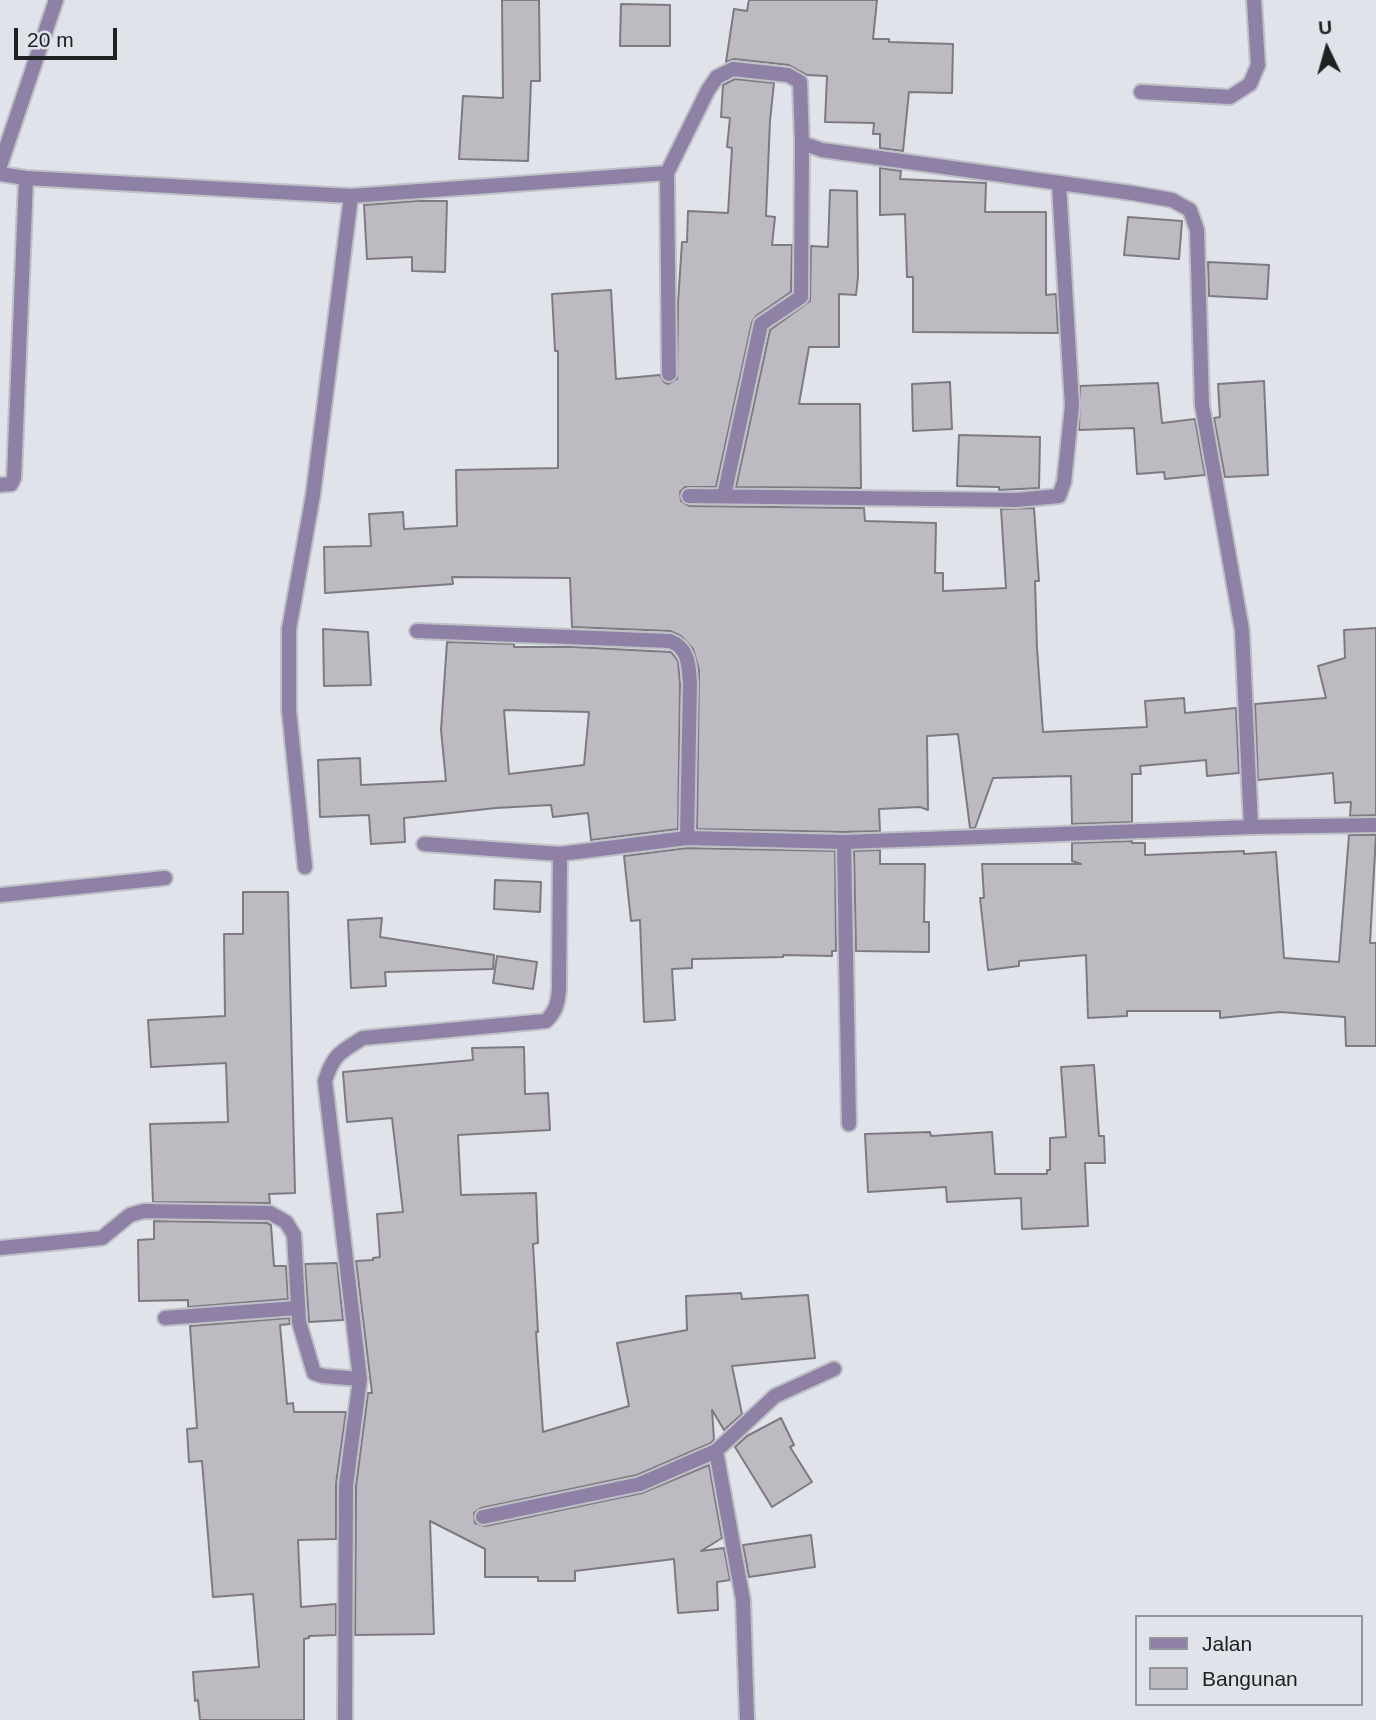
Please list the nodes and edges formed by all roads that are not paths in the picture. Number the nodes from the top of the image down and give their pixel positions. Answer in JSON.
{"nodes":[{"id":1,"x":56,"y":0,"type":"edge"},
{"id":2,"x":1254,"y":0,"type":"edge"},
{"id":3,"x":1141,"y":92,"type":"dead end"},
{"id":4,"x":802,"y":143,"type":"junction"},
{"id":5,"x":0,"y":166,"type":"edge"},
{"id":6,"x":667,"y":173,"type":"junction"},
{"id":7,"x":0,"y":174,"type":"edge"},
{"id":8,"x":26,"y":178,"type":"junction"},
{"id":9,"x":1059,"y":184,"type":"junction"},
{"id":10,"x":351,"y":196,"type":"junction"},
{"id":11,"x":668,"y":374,"type":"dead end"},
{"id":12,"x":0,"y":485,"type":"edge"},
{"id":13,"x":688,"y":496,"type":"dead end"},
{"id":14,"x":724,"y":496,"type":"junction"},
{"id":15,"x":417,"y":631,"type":"dead end"},
{"id":16,"x":1376,"y":825,"type":"edge"},
{"id":17,"x":1251,"y":827,"type":"junction"},
{"id":18,"x":687,"y":838,"type":"junction"},
{"id":19,"x":844,"y":842,"type":"junction"},
{"id":20,"x":424,"y":844,"type":"dead end"},
{"id":21,"x":560,"y":854,"type":"junction"},
{"id":22,"x":305,"y":867,"type":"dead end"},
{"id":23,"x":165,"y":878,"type":"dead end"},
{"id":24,"x":0,"y":895,"type":"edge"},
{"id":25,"x":849,"y":1124,"type":"dead end"},
{"id":26,"x":0,"y":1248,"type":"edge"},
{"id":27,"x":297,"y":1308,"type":"junction"},
{"id":28,"x":165,"y":1318,"type":"dead end"},
{"id":29,"x":834,"y":1369,"type":"dead end"},
{"id":30,"x":360,"y":1378,"type":"junction"},
{"id":31,"x":716,"y":1451,"type":"junction"},
{"id":32,"x":483,"y":1517,"type":"dead end"},
{"id":33,"x":345,"y":1720,"type":"edge"},
{"id":34,"x":747,"y":1720,"type":"edge"}],
"edges":[{"from":1,"to":5,"type":"street"},
{"from":2,"to":3,"type":"street"},
{"from":4,"to":6,"type":"street"},
{"from":4,"to":9,"type":"street"},
{"from":4,"to":14,"type":"street"},
{"from":6,"to":10,"type":"street"},
{"from":6,"to":11,"type":"street"},
{"from":7,"to":8,"type":"street"},
{"from":8,"to":10,"type":"street"},
{"from":8,"to":12,"type":"street"},
{"from":9,"to":14,"type":"street"},
{"from":9,"to":17,"type":"street"},
{"from":10,"to":22,"type":"street"},
{"from":13,"to":14,"type":"street"},
{"from":15,"to":18,"type":"street"},
{"from":16,"to":17,"type":"street"},
{"from":17,"to":19,"type":"street"},
{"from":18,"to":19,"type":"street"},
{"from":18,"to":21,"type":"street"},
{"from":19,"to":25,"type":"street"},
{"from":20,"to":21,"type":"street"},
{"from":21,"to":30,"type":"street"},
{"from":23,"to":24,"type":"street"},
{"from":26,"to":27,"type":"street"},
{"from":27,"to":28,"type":"street"},
{"from":27,"to":30,"type":"street"},
{"from":29,"to":31,"type":"street"},
{"from":30,"to":33,"type":"street"},
{"from":31,"to":32,"type":"street"},
{"from":31,"to":34,"type":"street"}]}
